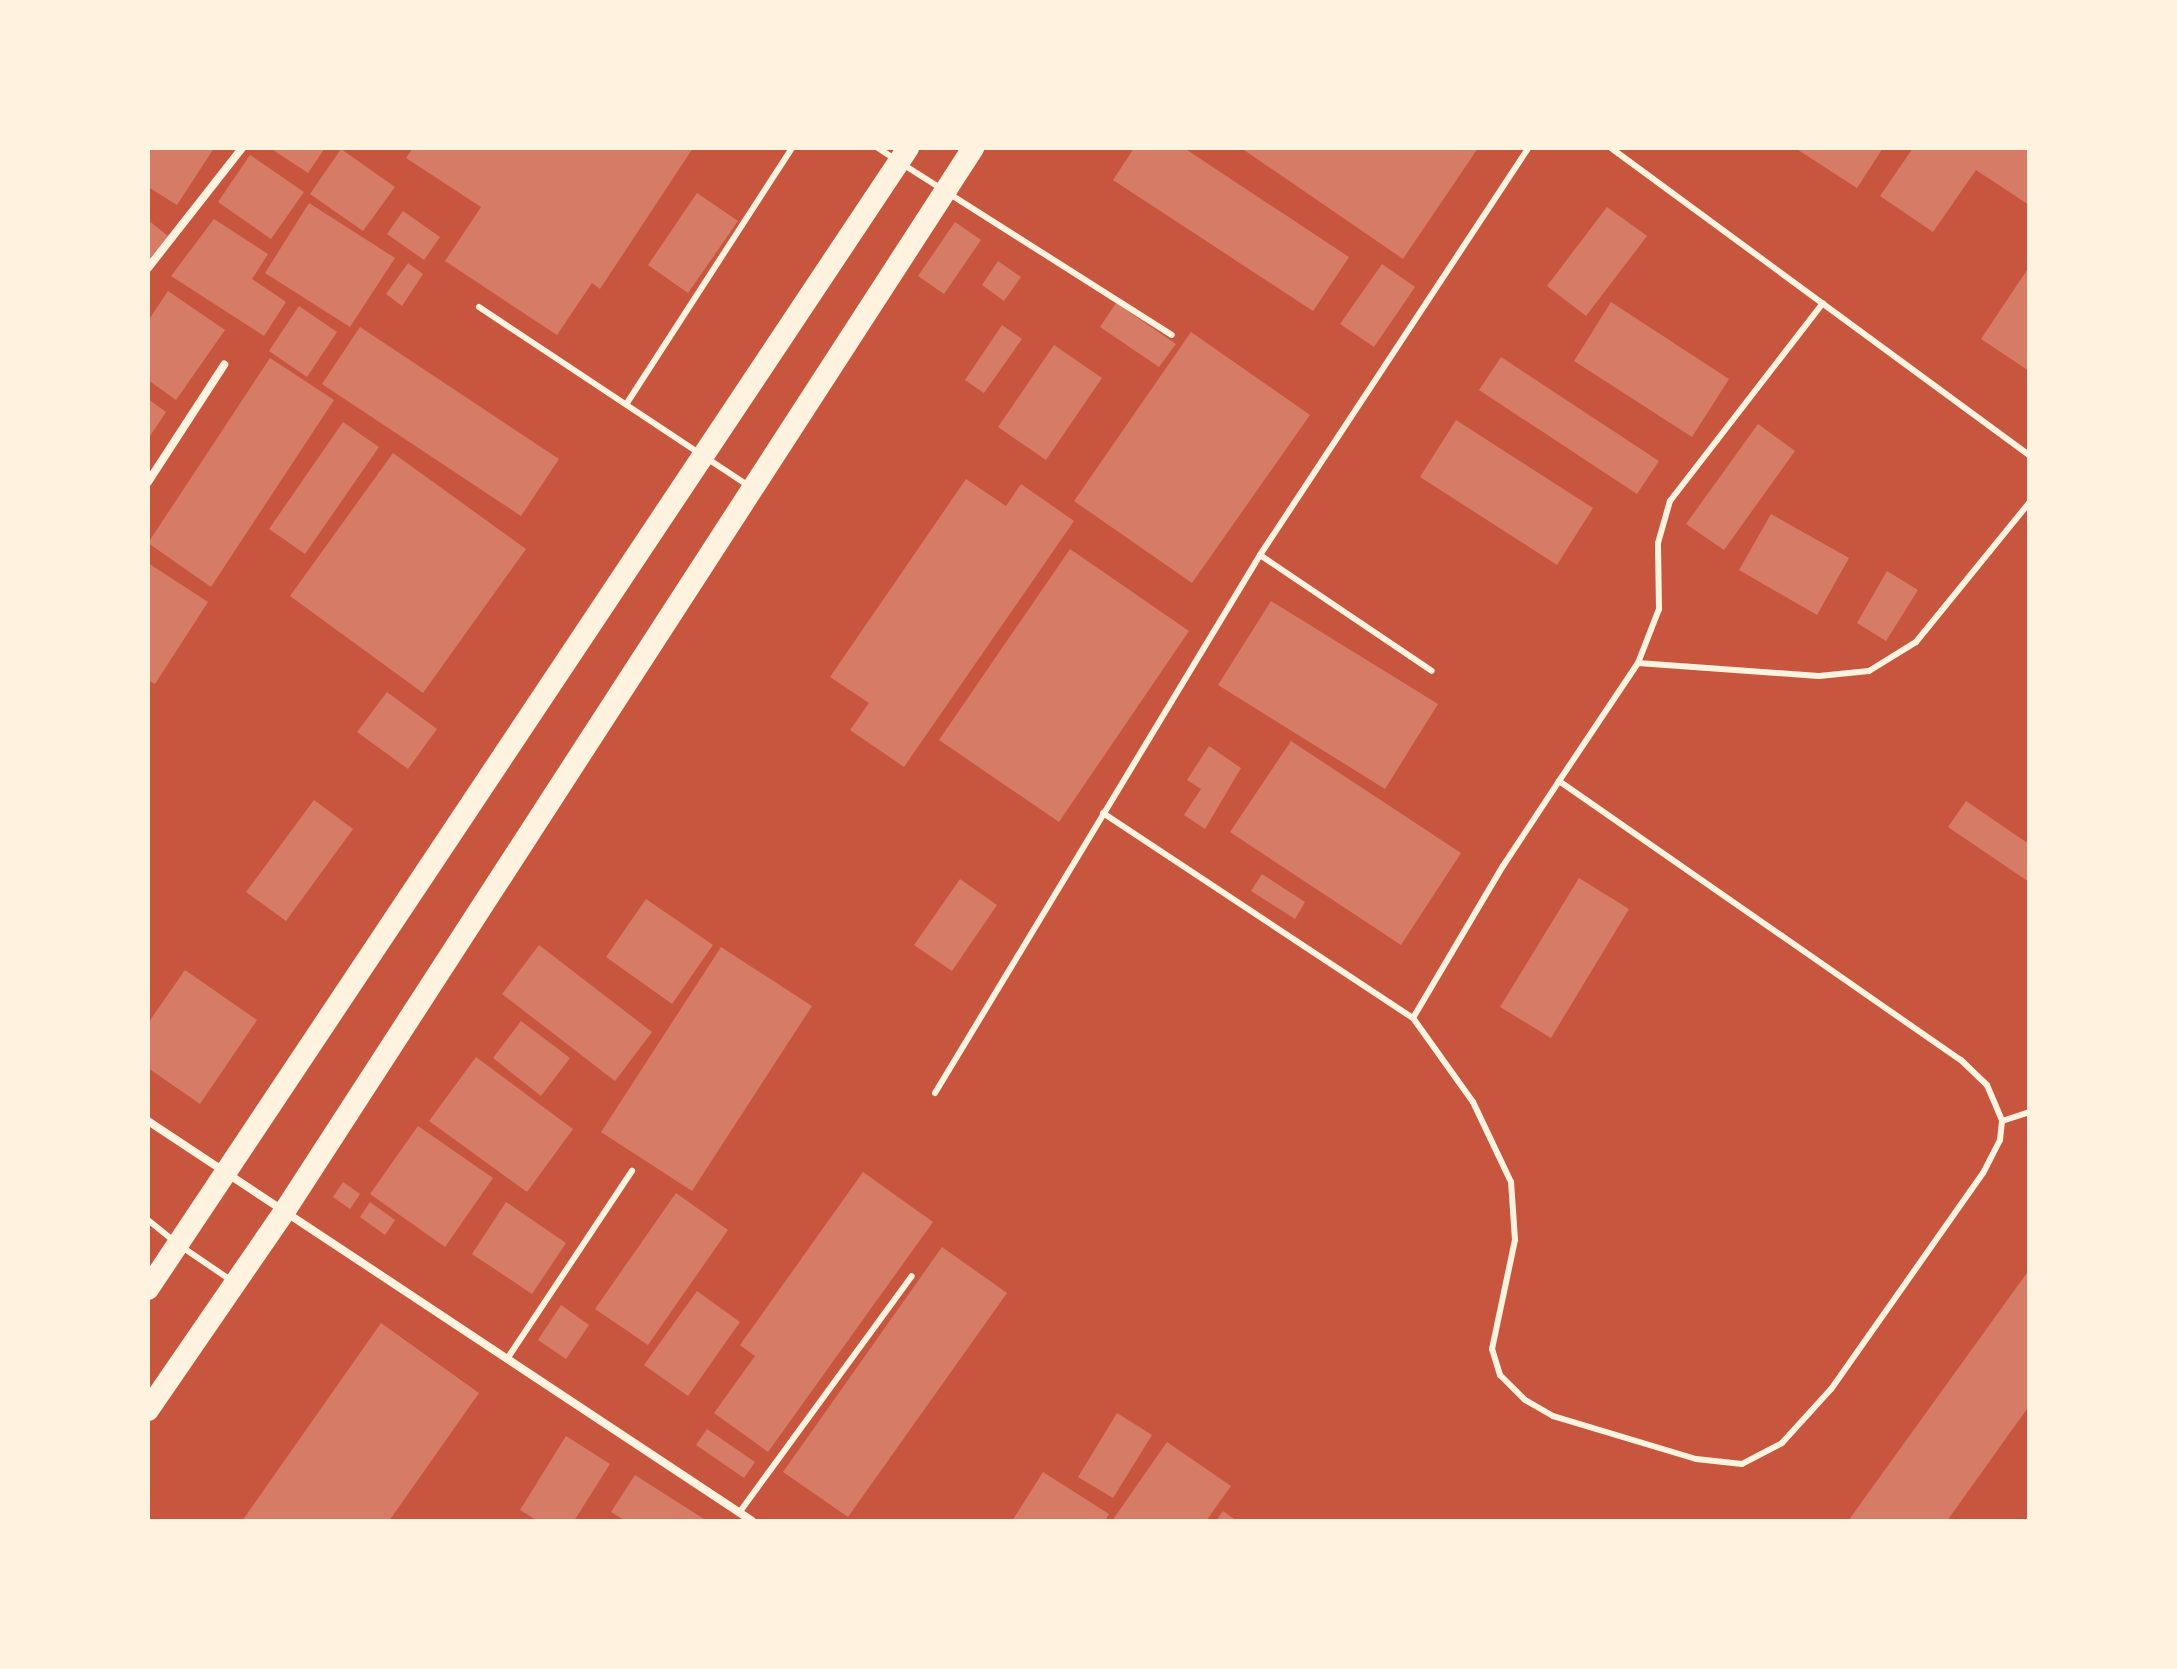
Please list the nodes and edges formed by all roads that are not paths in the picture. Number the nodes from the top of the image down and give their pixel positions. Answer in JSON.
{"nodes":[{"id":1,"x":242,"y":148,"type":"edge"},
{"id":2,"x":792,"y":148,"type":"edge"},
{"id":3,"x":878,"y":148,"type":"edge"},
{"id":4,"x":973,"y":148,"type":"edge"},
{"id":5,"x":1528,"y":148,"type":"edge"},
{"id":6,"x":1611,"y":148,"type":"edge"},
{"id":7,"x":904,"y":155,"type":"edge"},
{"id":8,"x":947,"y":188,"type":"junction"},
{"id":9,"x":148,"y":268,"type":"edge"},
{"id":10,"x":1823,"y":303,"type":"junction"},
{"id":11,"x":479,"y":307,"type":"dead end"},
{"id":12,"x":1172,"y":335,"type":"dead end"},
{"id":13,"x":224,"y":365,"type":"dead end"},
{"id":14,"x":627,"y":403,"type":"junction"},
{"id":15,"x":700,"y":455,"type":"junction"},
{"id":16,"x":2029,"y":455,"type":"edge"},
{"id":17,"x":148,"y":482,"type":"edge"},
{"id":18,"x":752,"y":488,"type":"junction"},
{"id":19,"x":2029,"y":503,"type":"edge"},
{"id":20,"x":1260,"y":555,"type":"junction"},
{"id":21,"x":1638,"y":663,"type":"junction"},
{"id":22,"x":1432,"y":671,"type":"dead end"},
{"id":23,"x":1559,"y":781,"type":"junction"},
{"id":24,"x":1103,"y":813,"type":"junction"},
{"id":25,"x":1413,"y":1018,"type":"junction"},
{"id":26,"x":935,"y":1093,"type":"dead end"},
{"id":27,"x":2029,"y":1112,"type":"edge"},
{"id":28,"x":148,"y":1121,"type":"edge"},
{"id":29,"x":2002,"y":1121,"type":"junction"},
{"id":30,"x":222,"y":1171,"type":"junction"},
{"id":31,"x":632,"y":1171,"type":"dead end"},
{"id":32,"x":284,"y":1212,"type":"junction"},
{"id":33,"x":148,"y":1220,"type":"edge"},
{"id":34,"x":178,"y":1244,"type":"junction"},
{"id":35,"x":912,"y":1276,"type":"dead end"},
{"id":36,"x":236,"y":1283,"type":"junction"},
{"id":37,"x":148,"y":1289,"type":"edge"},
{"id":38,"x":507,"y":1359,"type":"junction"},
{"id":39,"x":148,"y":1410,"type":"edge"},
{"id":40,"x":739,"y":1513,"type":"junction"},
{"id":41,"x":752,"y":1521,"type":"edge"}],
"edges":[{"from":1,"to":9,"type":"street"},
{"from":2,"to":14,"type":"lane"},
{"from":3,"to":7,"type":"lane"},
{"from":4,"to":8,"type":"highway"},
{"from":5,"to":20,"type":"lane"},
{"from":6,"to":10,"type":"lane"},
{"from":7,"to":8,"type":"lane"},
{"from":7,"to":15,"type":"highway"},
{"from":8,"to":12,"type":"lane"},
{"from":8,"to":18,"type":"highway"},
{"from":10,"to":16,"type":"lane"},
{"from":10,"to":21,"type":"lane"},
{"from":11,"to":14,"type":"lane"},
{"from":13,"to":17,"type":"street"},
{"from":14,"to":15,"type":"lane"},
{"from":15,"to":18,"type":"lane"},
{"from":15,"to":30,"type":"highway"},
{"from":18,"to":32,"type":"highway"},
{"from":19,"to":21,"type":"lane"},
{"from":20,"to":22,"type":"lane"},
{"from":20,"to":24,"type":"lane"},
{"from":21,"to":23,"type":"lane"},
{"from":23,"to":25,"type":"lane"},
{"from":23,"to":29,"type":"lane"},
{"from":24,"to":25,"type":"lane"},
{"from":24,"to":26,"type":"lane"},
{"from":25,"to":29,"type":"lane"},
{"from":27,"to":29,"type":"lane"},
{"from":28,"to":30,"type":"street"},
{"from":30,"to":32,"type":"street"},
{"from":30,"to":34,"type":"highway"},
{"from":31,"to":38,"type":"lane"},
{"from":32,"to":36,"type":"highway"},
{"from":32,"to":38,"type":"street"},
{"from":33,"to":34,"type":"lane"},
{"from":34,"to":36,"type":"lane"},
{"from":34,"to":37,"type":"highway"},
{"from":35,"to":40,"type":"lane"},
{"from":36,"to":39,"type":"highway"},
{"from":38,"to":40,"type":"street"},
{"from":40,"to":41,"type":"street"}]}
